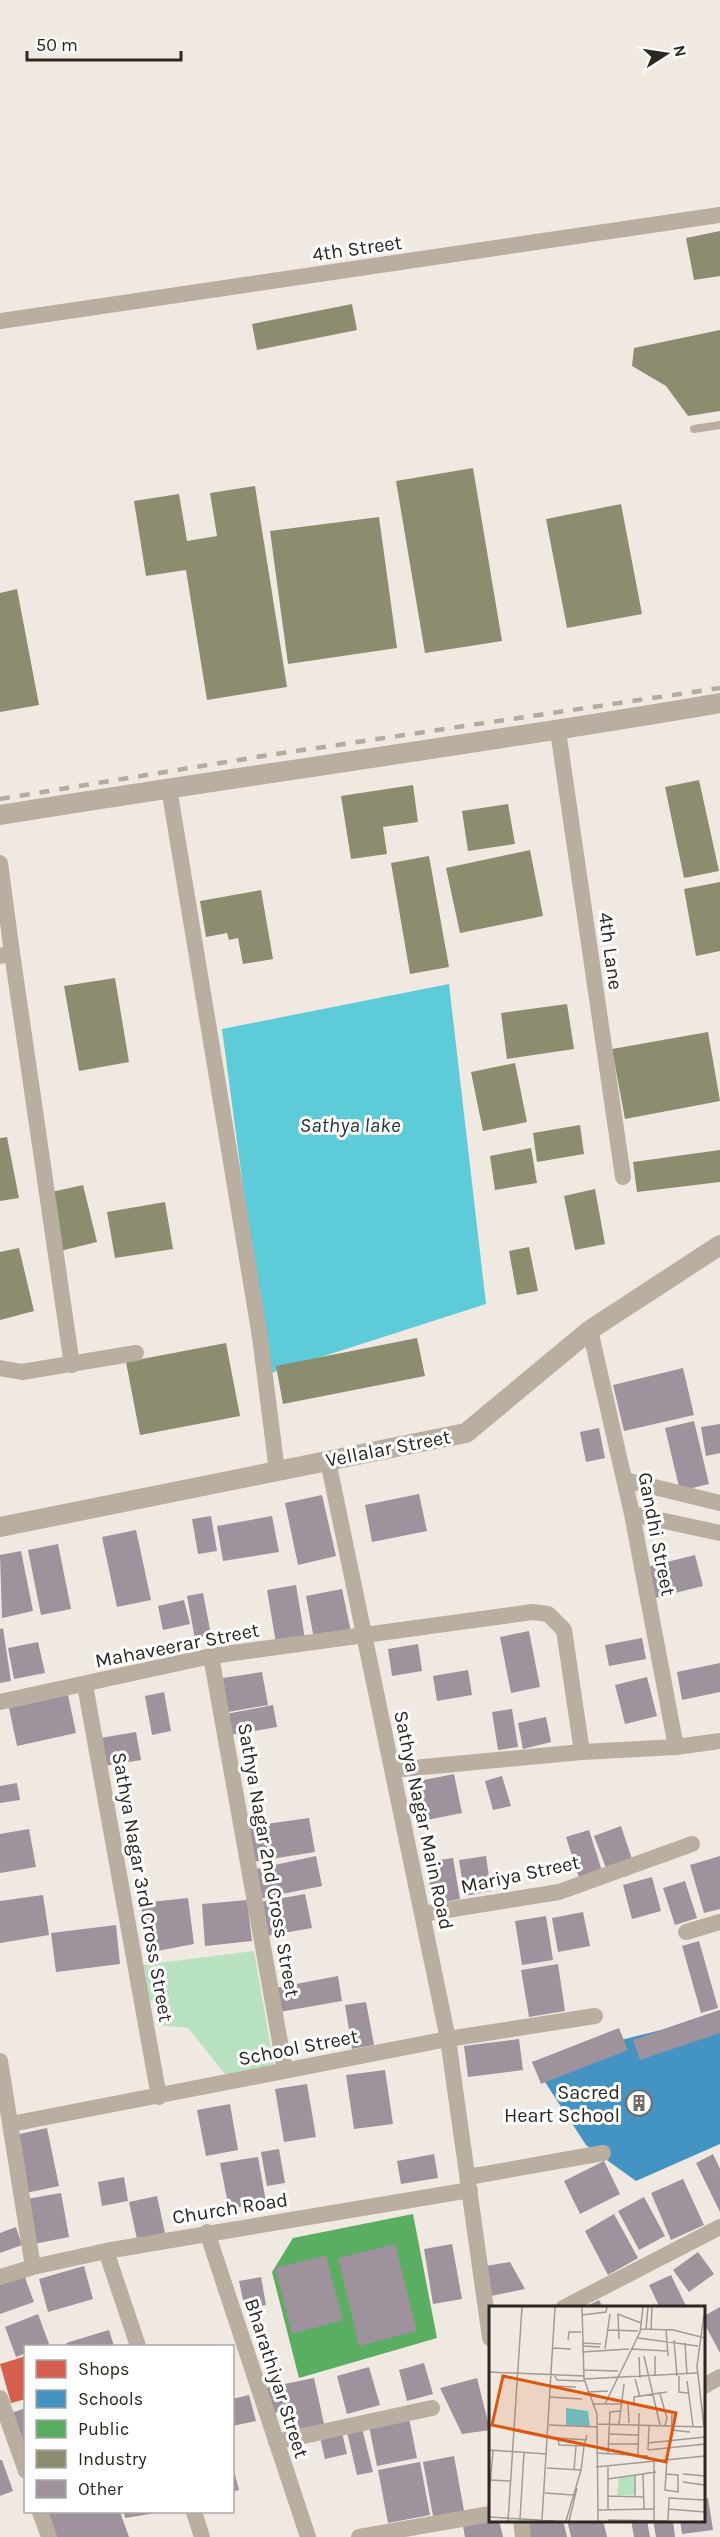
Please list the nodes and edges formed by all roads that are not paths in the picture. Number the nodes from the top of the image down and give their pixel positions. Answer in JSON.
{"nodes":[{"id":1,"x":720,"y":215,"type":"edge"},
{"id":2,"x":0,"y":321,"type":"edge"},
{"id":3,"x":720,"y":425,"type":"edge"},
{"id":4,"x":694,"y":429,"type":"dead end"},
{"id":5,"x":720,"y":703,"type":"edge"},
{"id":6,"x":558,"y":731,"type":"junction"},
{"id":7,"x":169,"y":788,"type":"junction"},
{"id":8,"x":0,"y":815,"type":"edge"},
{"id":9,"x":0,"y":862,"type":"edge"},
{"id":10,"x":6,"y":954,"type":"edge"},
{"id":11,"x":623,"y":1177,"type":"dead end"},
{"id":12,"x":720,"y":1245,"type":"edge"},
{"id":13,"x":590,"y":1330,"type":"junction"},
{"id":14,"x":136,"y":1353,"type":"dead end"},
{"id":15,"x":72,"y":1365,"type":"junction"},
{"id":16,"x":0,"y":1368,"type":"edge"},
{"id":17,"x":328,"y":1461,"type":"junction"},
{"id":18,"x":277,"y":1471,"type":"junction"},
{"id":19,"x":625,"y":1480,"type":"junction"},
{"id":20,"x":720,"y":1503,"type":"edge"},
{"id":21,"x":632,"y":1514,"type":"junction"},
{"id":22,"x":0,"y":1527,"type":"edge"},
{"id":23,"x":720,"y":1533,"type":"edge"},
{"id":24,"x":364,"y":1634,"type":"junction"},
{"id":25,"x":211,"y":1656,"type":"junction"},
{"id":26,"x":85,"y":1685,"type":"junction"},
{"id":27,"x":0,"y":1702,"type":"edge"},
{"id":28,"x":720,"y":1741,"type":"edge"},
{"id":29,"x":676,"y":1747,"type":"junction"},
{"id":30,"x":582,"y":1752,"type":"junction"},
{"id":31,"x":392,"y":1770,"type":"junction"},
{"id":32,"x":692,"y":1844,"type":"dead end"},
{"id":33,"x":422,"y":1914,"type":"junction"},
{"id":34,"x":720,"y":1922,"type":"edge"},
{"id":35,"x":686,"y":1932,"type":"dead end"},
{"id":36,"x":596,"y":2016,"type":"dead end"},
{"id":37,"x":448,"y":2039,"type":"junction"},
{"id":38,"x":0,"y":2061,"type":"edge"},
{"id":39,"x":285,"y":2070,"type":"junction"},
{"id":40,"x":159,"y":2097,"type":"junction"},
{"id":41,"x":10,"y":2124,"type":"junction"},
{"id":42,"x":603,"y":2153,"type":"dead end"},
{"id":43,"x":469,"y":2184,"type":"junction"},
{"id":44,"x":720,"y":2227,"type":"edge"},
{"id":45,"x":207,"y":2232,"type":"junction"},
{"id":46,"x":105,"y":2251,"type":"junction"},
{"id":47,"x":33,"y":2267,"type":"junction"},
{"id":48,"x":0,"y":2277,"type":"edge"},
{"id":49,"x":565,"y":2306,"type":"edge"},
{"id":50,"x":489,"y":2331,"type":"edge"},
{"id":51,"x":138,"y":2345,"type":"edge"},
{"id":52,"x":720,"y":2377,"type":"edge"},
{"id":53,"x":705,"y":2385,"type":"edge"},
{"id":54,"x":0,"y":2398,"type":"edge"},
{"id":55,"x":432,"y":2408,"type":"dead end"},
{"id":56,"x":276,"y":2442,"type":"junction"},
{"id":57,"x":24,"y":2465,"type":"edge"},
{"id":58,"x":41,"y":2513,"type":"edge"},
{"id":59,"x":195,"y":2513,"type":"edge"},
{"id":60,"x":489,"y":2514,"type":"edge"},
{"id":61,"x":456,"y":2520,"type":"junction"},
{"id":62,"x":521,"y":2522,"type":"edge"},
{"id":63,"x":48,"y":2537,"type":"edge"},
{"id":64,"x":202,"y":2537,"type":"edge"},
{"id":65,"x":308,"y":2537,"type":"edge"},
{"id":66,"x":359,"y":2537,"type":"edge"},
{"id":67,"x":459,"y":2537,"type":"edge"},
{"id":68,"x":524,"y":2537,"type":"edge"}],
"edges":[{"from":1,"to":2,"type":"street","name":"4th Street"},
{"from":3,"to":4,"type":"lane"},
{"from":5,"to":6,"type":"street"},
{"from":6,"to":7,"type":"street"},
{"from":6,"to":11,"type":"street","name":"4th Lane"},
{"from":7,"to":8,"type":"street"},
{"from":7,"to":18,"type":"street"},
{"from":9,"to":10,"type":"street"},
{"from":10,"to":15,"type":"street"},
{"from":12,"to":13,"type":"street","name":"Vellalar Street"},
{"from":13,"to":17,"type":"street","name":"Vellalar Street"},
{"from":13,"to":19,"type":"street","name":"Gandhi Street"},
{"from":14,"to":15,"type":"street"},
{"from":15,"to":16,"type":"street"},
{"from":17,"to":18,"type":"street","name":"Vellalar Street"},
{"from":17,"to":24,"type":"street","name":"Sathya Nagar Main Road"},
{"from":18,"to":22,"type":"street","name":"Vellalar Street"},
{"from":19,"to":20,"type":"street"},
{"from":19,"to":21,"type":"street","name":"Gandhi Street"},
{"from":21,"to":23,"type":"street"},
{"from":21,"to":29,"type":"street","name":"Gandhi Street"},
{"from":24,"to":25,"type":"street","name":"Mahaveerar Street"},
{"from":24,"to":30,"type":"street","name":"Mahaveerar Street"},
{"from":24,"to":31,"type":"street","name":"Sathya Nagar Main Road"},
{"from":25,"to":26,"type":"street","name":"Mahaveerar Street"},
{"from":25,"to":39,"type":"street","name":"Sathya Nagar 2nd Cross Street"},
{"from":26,"to":27,"type":"street","name":"Mahaveerar Street"},
{"from":26,"to":40,"type":"street","name":"Sathya Nagar 3rd Cross Street"},
{"from":28,"to":29,"type":"street"},
{"from":29,"to":30,"type":"street"},
{"from":30,"to":31,"type":"street"},
{"from":31,"to":33,"type":"street","name":"Sathya Nagar Main Road"},
{"from":32,"to":33,"type":"street","name":"Mariya Street"},
{"from":33,"to":37,"type":"street","name":"Sathya Nagar Main Road"},
{"from":34,"to":35,"type":"street"},
{"from":36,"to":37,"type":"street","name":"School Street"},
{"from":37,"to":39,"type":"street","name":"School Street"},
{"from":37,"to":43,"type":"street","name":"Sathya Nagar Main Road"},
{"from":38,"to":41,"type":"street"},
{"from":39,"to":40,"type":"street","name":"School Street"},
{"from":40,"to":41,"type":"street","name":"School Street"},
{"from":41,"to":47,"type":"street"},
{"from":42,"to":43,"type":"street","name":"Church Road"},
{"from":43,"to":45,"type":"street","name":"Church Road"},
{"from":43,"to":50,"type":"street","name":"Sathya Nagar Main Road"},
{"from":44,"to":49,"type":"street"},
{"from":45,"to":46,"type":"street","name":"Church Road"},
{"from":45,"to":56,"type":"street","name":"Bharathiyar Street"},
{"from":46,"to":47,"type":"street","name":"Church Road"},
{"from":46,"to":51,"type":"street"},
{"from":47,"to":48,"type":"street","name":"Church Road"},
{"from":52,"to":53,"type":"street"},
{"from":54,"to":57,"type":"street"},
{"from":55,"to":56,"type":"street"},
{"from":56,"to":65,"type":"street","name":"Bharathiyar Street"},
{"from":58,"to":63,"type":"street"},
{"from":59,"to":64,"type":"street"},
{"from":60,"to":61,"type":"street"},
{"from":61,"to":66,"type":"street"},
{"from":61,"to":67,"type":"street"},
{"from":62,"to":68,"type":"street"}]}
